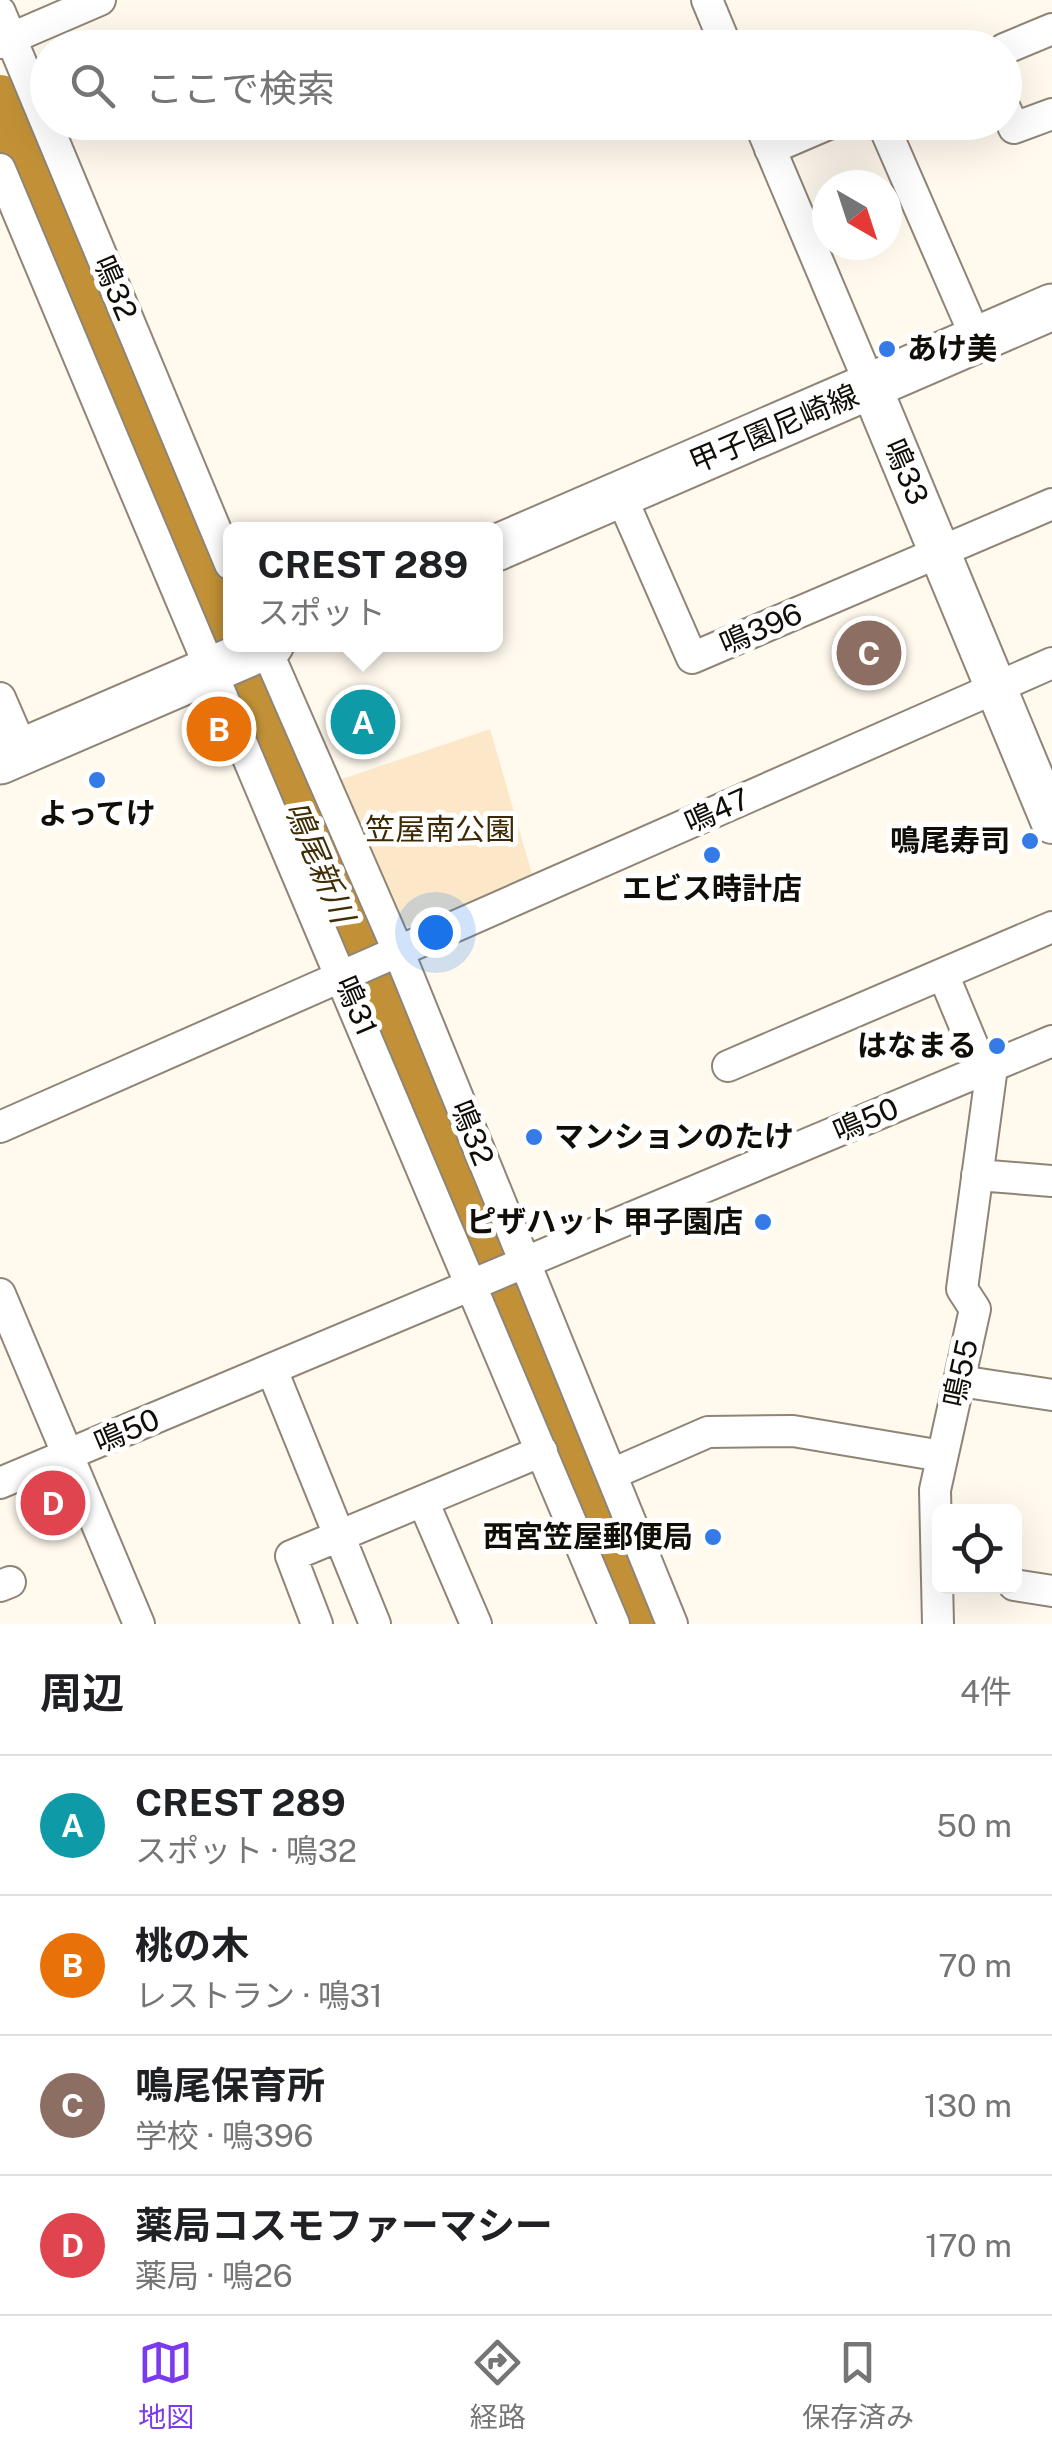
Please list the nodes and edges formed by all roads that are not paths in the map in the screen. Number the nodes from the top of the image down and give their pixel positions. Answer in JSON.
{"nodes":[{"id":1,"x":100,"y":0,"type":"edge"},
{"id":2,"x":707,"y":0,"type":"edge"},
{"id":3,"x":1052,"y":29,"type":"edge"},
{"id":4,"x":720,"y":30,"type":"edge"},
{"id":5,"x":3,"y":31,"type":"edge"},
{"id":6,"x":1022,"y":42,"type":"edge"},
{"id":7,"x":30,"y":94,"type":"edge"},
{"id":8,"x":1052,"y":114,"type":"edge"},
{"id":9,"x":1022,"y":125,"type":"edge"},
{"id":10,"x":49,"y":140,"type":"edge"},
{"id":11,"x":767,"y":140,"type":"edge"},
{"id":12,"x":890,"y":140,"type":"edge"},
{"id":13,"x":0,"y":169,"type":"edge"},
{"id":14,"x":1052,"y":307,"type":"edge"},
{"id":15,"x":977,"y":340,"type":"junction"},
{"id":16,"x":870,"y":387,"type":"junction"},
{"id":17,"x":620,"y":494,"type":"junction"},
{"id":18,"x":1052,"y":504,"type":"edge"},
{"id":19,"x":503,"y":545,"type":"edge"},
{"id":20,"x":223,"y":548,"type":"edge"},
{"id":21,"x":940,"y":552,"type":"junction"},
{"id":22,"x":223,"y":605,"type":"edge"},
{"id":23,"x":248,"y":654,"type":"edge"},
{"id":24,"x":1052,"y":663,"type":"edge"},
{"id":25,"x":994,"y":688,"type":"junction"},
{"id":26,"x":0,"y":698,"type":"edge"},
{"id":27,"x":11,"y":756,"type":"edge"},
{"id":28,"x":1052,"y":823,"type":"edge"},
{"id":29,"x":1052,"y":927,"type":"edge"},
{"id":30,"x":391,"y":957,"type":"junction"},
{"id":31,"x":943,"y":974,"type":"junction"},
{"id":32,"x":344,"y":978,"type":"junction"},
{"id":33,"x":1052,"y":1041,"type":"edge"},
{"id":34,"x":728,"y":1066,"type":"dead end"},
{"id":35,"x":988,"y":1068,"type":"junction"},
{"id":36,"x":0,"y":1128,"type":"edge"},
{"id":37,"x":977,"y":1175,"type":"junction"},
{"id":38,"x":1052,"y":1180,"type":"edge"},
{"id":39,"x":519,"y":1266,"type":"junction"},
{"id":40,"x":474,"y":1285,"type":"junction"},
{"id":41,"x":0,"y":1294,"type":"edge"},
{"id":42,"x":6,"y":1326,"type":"edge"},
{"id":43,"x":272,"y":1370,"type":"junction"},
{"id":44,"x":960,"y":1381,"type":"junction"},
{"id":45,"x":1052,"y":1395,"type":"edge"},
{"id":46,"x":542,"y":1451,"type":"junction"},
{"id":47,"x":67,"y":1456,"type":"junction"},
{"id":48,"x":942,"y":1456,"type":"junction"},
{"id":49,"x":612,"y":1474,"type":"junction"},
{"id":50,"x":0,"y":1484,"type":"edge"},
{"id":51,"x":423,"y":1501,"type":"junction"},
{"id":52,"x":936,"y":1504,"type":"edge"},
{"id":53,"x":339,"y":1536,"type":"junction"},
{"id":54,"x":1022,"y":1586,"type":"edge"},
{"id":55,"x":1052,"y":1591,"type":"edge"},
{"id":56,"x":938,"y":1594,"type":"edge"},
{"id":57,"x":663,"y":1610,"type":"edge"},
{"id":58,"x":613,"y":1623,"type":"edge"},
{"id":59,"x":139,"y":1624,"type":"edge"},
{"id":60,"x":318,"y":1624,"type":"edge"},
{"id":61,"x":375,"y":1624,"type":"edge"},
{"id":62,"x":476,"y":1624,"type":"edge"},
{"id":63,"x":938,"y":1624,"type":"edge"}],
"edges":[{"from":1,"to":5,"type":"street"},
{"from":2,"to":4,"type":"street"},
{"from":3,"to":6,"type":"street"},
{"from":5,"to":7,"type":"street","name":"鳴32"},
{"from":8,"to":9,"type":"street"},
{"from":10,"to":20,"type":"street","name":"鳴32"},
{"from":11,"to":16,"type":"street","name":"鳴33"},
{"from":12,"to":15,"type":"street"},
{"from":13,"to":22,"type":"street","name":"鳴31"},
{"from":14,"to":15,"type":"main road","name":"甲子園尼崎線"},
{"from":15,"to":16,"type":"main road","name":"甲子園尼崎線"},
{"from":16,"to":17,"type":"main road","name":"甲子園尼崎線"},
{"from":16,"to":21,"type":"street","name":"鳴33"},
{"from":17,"to":19,"type":"main road","name":"甲子園尼崎線"},
{"from":17,"to":21,"type":"street","name":"鳴396"},
{"from":18,"to":21,"type":"street"},
{"from":21,"to":25,"type":"street","name":"鳴33"},
{"from":23,"to":27,"type":"main road"},
{"from":23,"to":30,"type":"street","name":"鳴32"},
{"from":23,"to":32,"type":"street","name":"鳴31"},
{"from":24,"to":25,"type":"street","name":"鳴47"},
{"from":25,"to":28,"type":"street","name":"鳴33"},
{"from":25,"to":30,"type":"street","name":"鳴47"},
{"from":26,"to":27,"type":"street"},
{"from":29,"to":31,"type":"street"},
{"from":30,"to":32,"type":"street","name":"鳴47"},
{"from":30,"to":39,"type":"street","name":"鳴32"},
{"from":31,"to":34,"type":"street"},
{"from":31,"to":35,"type":"street"},
{"from":32,"to":36,"type":"street"},
{"from":32,"to":40,"type":"street","name":"鳴31"},
{"from":33,"to":35,"type":"street","name":"鳴50"},
{"from":35,"to":37,"type":"street","name":"鳴55"},
{"from":35,"to":39,"type":"street","name":"鳴50"},
{"from":37,"to":38,"type":"street"},
{"from":37,"to":44,"type":"street","name":"鳴55"},
{"from":39,"to":40,"type":"street","name":"鳴50"},
{"from":39,"to":49,"type":"street","name":"鳴32"},
{"from":40,"to":43,"type":"street","name":"鳴50"},
{"from":40,"to":46,"type":"street","name":"鳴31"},
{"from":41,"to":42,"type":"street"},
{"from":42,"to":47,"type":"street"},
{"from":43,"to":47,"type":"street","name":"鳴50"},
{"from":43,"to":53,"type":"street"},
{"from":44,"to":45,"type":"street"},
{"from":44,"to":48,"type":"street","name":"鳴55"},
{"from":46,"to":51,"type":"street"},
{"from":46,"to":58,"type":"street","name":"鳴31"},
{"from":47,"to":50,"type":"street","name":"鳴50"},
{"from":47,"to":59,"type":"street"},
{"from":48,"to":49,"type":"street"},
{"from":48,"to":52,"type":"street","name":"鳴55"},
{"from":49,"to":57,"type":"street","name":"鳴32"},
{"from":51,"to":53,"type":"street"},
{"from":51,"to":62,"type":"street"},
{"from":53,"to":60,"type":"street"},
{"from":53,"to":61,"type":"street"},
{"from":54,"to":55,"type":"street"},
{"from":56,"to":63,"type":"street","name":"鳴55"},
{"from":57,"to":58,"type":"street"}]}
